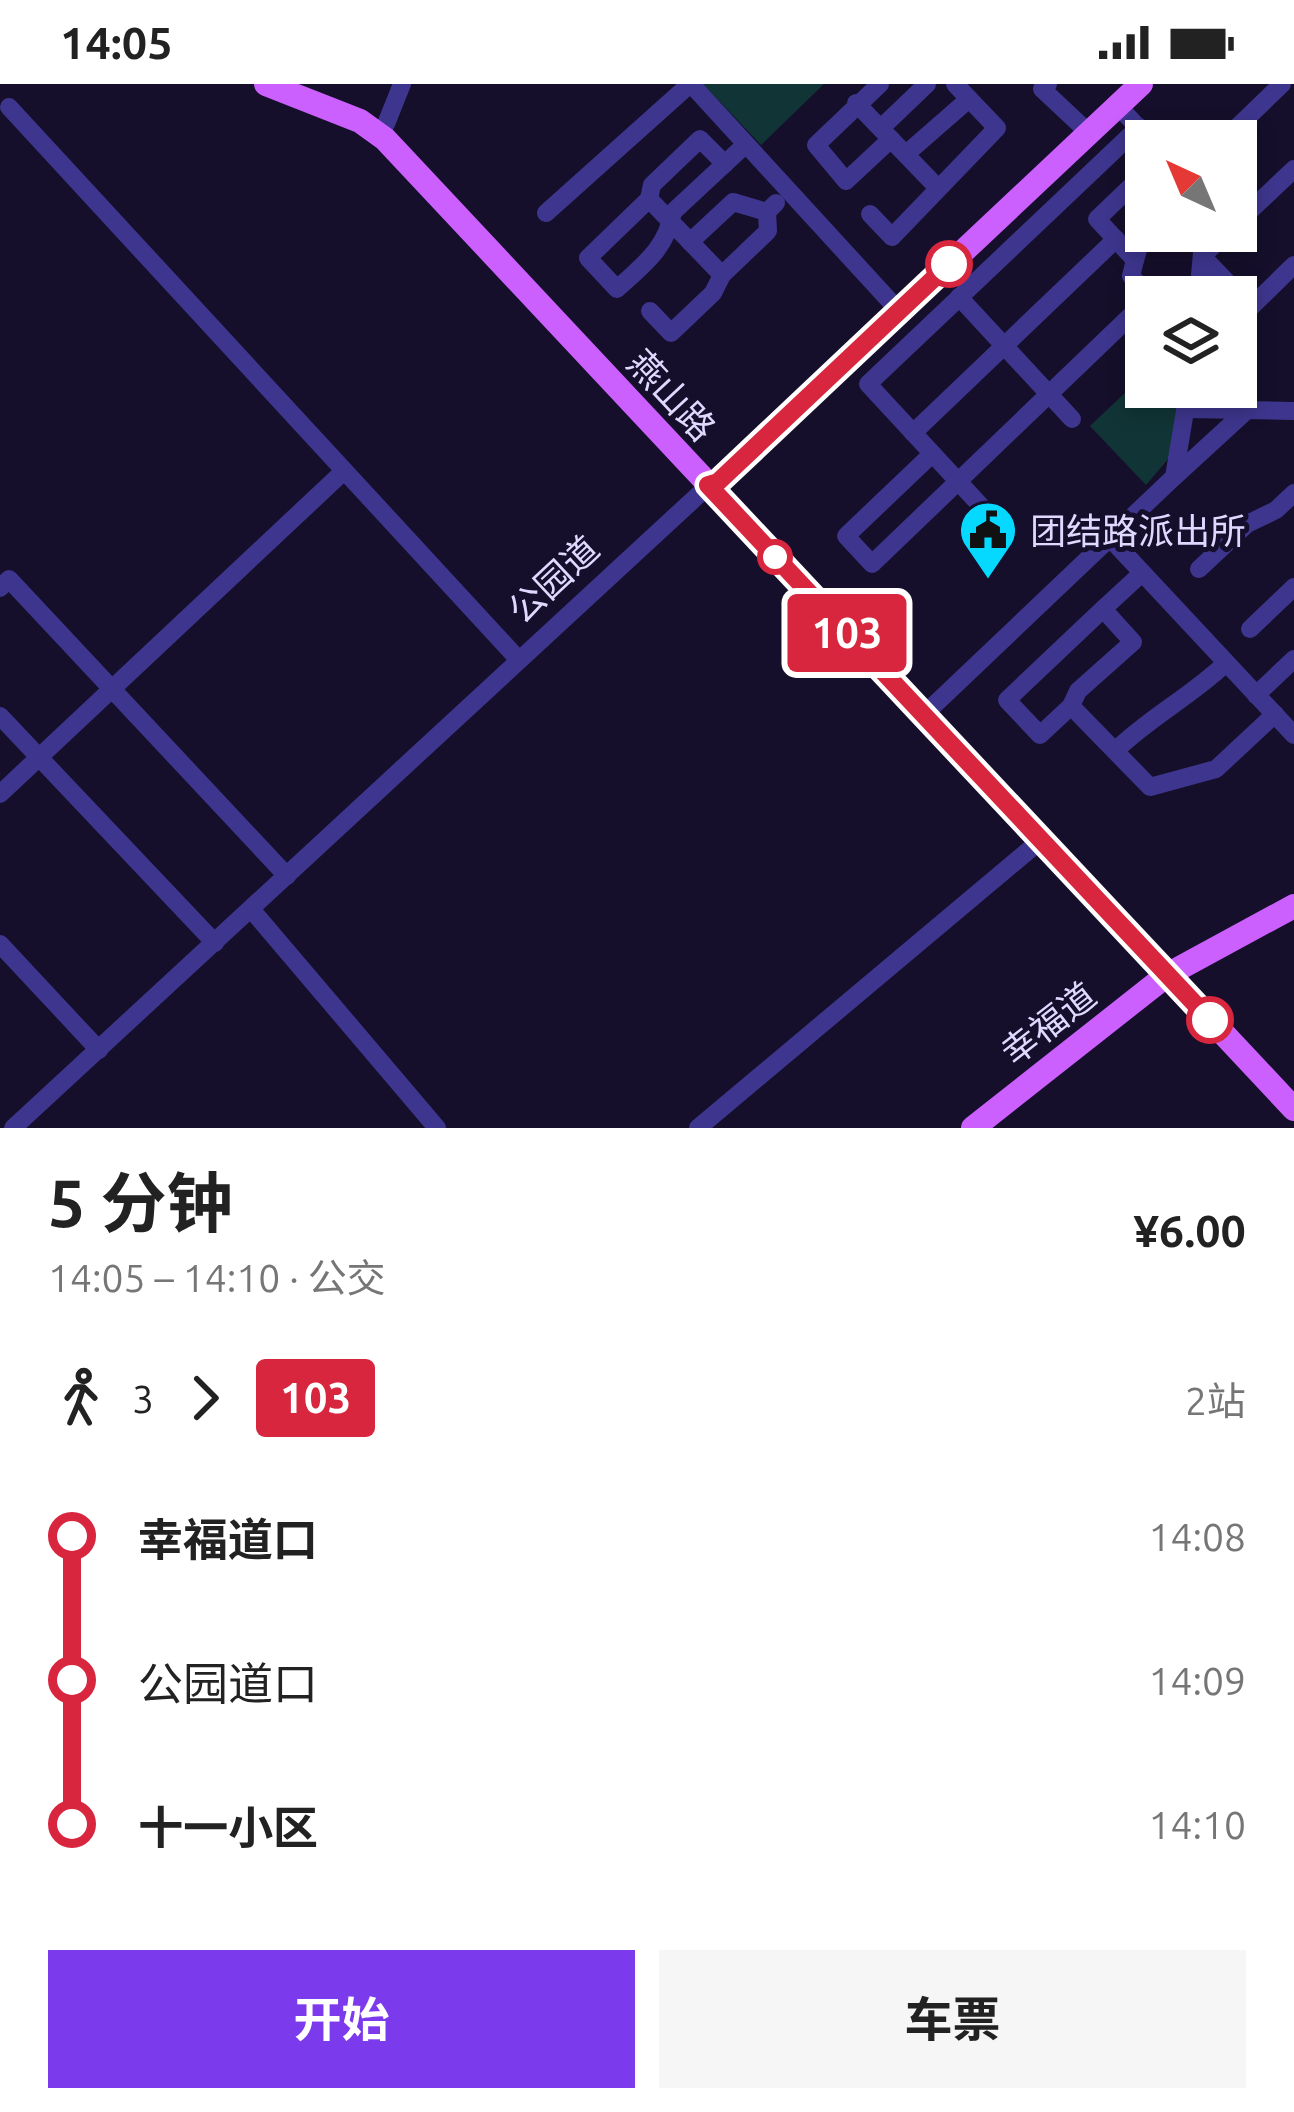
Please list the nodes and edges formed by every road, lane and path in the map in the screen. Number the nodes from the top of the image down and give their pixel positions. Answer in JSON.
{"nodes":[{"id":1,"x":266,"y":84,"type":"edge"},
{"id":2,"x":292,"y":84,"type":"edge"},
{"id":3,"x":402,"y":84,"type":"edge"},
{"id":4,"x":691,"y":84,"type":"edge"},
{"id":5,"x":880,"y":84,"type":"edge"},
{"id":6,"x":927,"y":84,"type":"edge"},
{"id":7,"x":1048,"y":84,"type":"edge"},
{"id":8,"x":1141,"y":84,"type":"edge"},
{"id":9,"x":1282,"y":84,"type":"edge"},
{"id":10,"x":962,"y":92,"type":"edge"},
{"id":11,"x":856,"y":103,"type":"junction"},
{"id":12,"x":1118,"y":106,"type":"junction"},
{"id":13,"x":10,"y":107,"type":"dead end"},
{"id":14,"x":1132,"y":120,"type":"edge"},
{"id":15,"x":1245,"y":120,"type":"edge"},
{"id":16,"x":386,"y":124,"type":"junction"},
{"id":17,"x":1089,"y":133,"type":"junction"},
{"id":18,"x":886,"y":134,"type":"junction"},
{"id":19,"x":745,"y":145,"type":"junction"},
{"id":20,"x":1125,"y":152,"type":"edge"},
{"id":21,"x":906,"y":154,"type":"junction"},
{"id":22,"x":724,"y":164,"type":"junction"},
{"id":23,"x":1289,"y":183,"type":"edge"},
{"id":24,"x":936,"y":186,"type":"junction"},
{"id":25,"x":788,"y":192,"type":"junction"},
{"id":26,"x":1125,"y":193,"type":"edge"},
{"id":27,"x":649,"y":199,"type":"junction"},
{"id":28,"x":1257,"y":208,"type":"edge"},
{"id":29,"x":767,"y":212,"type":"junction"},
{"id":30,"x":546,"y":213,"type":"dead end"},
{"id":31,"x":870,"y":214,"type":"dead end"},
{"id":32,"x":671,"y":222,"type":"junction"},
{"id":33,"x":1116,"y":239,"type":"junction"},
{"id":34,"x":690,"y":242,"type":"junction"},
{"id":35,"x":1137,"y":252,"type":"edge"},
{"id":36,"x":1202,"y":252,"type":"edge"},
{"id":37,"x":1206,"y":252,"type":"edge"},
{"id":38,"x":1202,"y":256,"type":"junction"},
{"id":39,"x":1135,"y":260,"type":"junction"},
{"id":40,"x":1294,"y":266,"type":"edge"},
{"id":41,"x":722,"y":275,"type":"junction"},
{"id":42,"x":1131,"y":276,"type":"edge"},
{"id":43,"x":1200,"y":276,"type":"edge"},
{"id":44,"x":959,"y":297,"type":"junction"},
{"id":45,"x":650,"y":311,"type":"dead end"},
{"id":46,"x":899,"y":311,"type":"junction"},
{"id":47,"x":1125,"y":321,"type":"edge"},
{"id":48,"x":1004,"y":346,"type":"junction"},
{"id":49,"x":1049,"y":394,"type":"junction"},
{"id":50,"x":1187,"y":409,"type":"joint"},
{"id":51,"x":1247,"y":410,"type":"junction"},
{"id":52,"x":1294,"y":411,"type":"edge"},
{"id":53,"x":1072,"y":419,"type":"dead end"},
{"id":54,"x":913,"y":433,"type":"junction"},
{"id":55,"x":932,"y":454,"type":"junction"},
{"id":56,"x":344,"y":471,"type":"junction"},
{"id":57,"x":1174,"y":477,"type":"junction"},
{"id":58,"x":958,"y":482,"type":"junction"},
{"id":59,"x":713,"y":484,"type":"junction"},
{"id":60,"x":1294,"y":493,"type":"edge"},
{"id":61,"x":981,"y":506,"type":"dead end"},
{"id":62,"x":1110,"y":538,"type":"junction"},
{"id":63,"x":1199,"y":569,"type":"dead end"},
{"id":64,"x":1142,"y":573,"type":"junction"},
{"id":65,"x":1294,"y":586,"type":"edge"},
{"id":66,"x":0,"y":588,"type":"edge"},
{"id":67,"x":1103,"y":609,"type":"junction"},
{"id":68,"x":1250,"y":629,"type":"dead end"},
{"id":69,"x":1294,"y":659,"type":"edge"},
{"id":70,"x":519,"y":660,"type":"junction"},
{"id":71,"x":1226,"y":663,"type":"junction"},
{"id":72,"x":112,"y":689,"type":"junction"},
{"id":73,"x":1256,"y":695,"type":"junction"},
{"id":74,"x":1071,"y":706,"type":"junction"},
{"id":75,"x":931,"y":708,"type":"junction"},
{"id":76,"x":1275,"y":714,"type":"junction"},
{"id":77,"x":0,"y":716,"type":"edge"},
{"id":78,"x":1294,"y":735,"type":"edge"},
{"id":79,"x":1115,"y":751,"type":"junction"},
{"id":80,"x":39,"y":757,"type":"junction"},
{"id":81,"x":0,"y":794,"type":"edge"},
{"id":82,"x":1041,"y":840,"type":"junction"},
{"id":83,"x":287,"y":876,"type":"junction"},
{"id":84,"x":1294,"y":906,"type":"edge"},
{"id":85,"x":251,"y":909,"type":"junction"},
{"id":86,"x":1294,"y":918,"type":"edge"},
{"id":87,"x":214,"y":943,"type":"junction"},
{"id":88,"x":0,"y":944,"type":"edge"},
{"id":89,"x":1176,"y":978,"type":"junction"},
{"id":90,"x":99,"y":1050,"type":"junction"},
{"id":91,"x":1294,"y":1095,"type":"edge"},
{"id":92,"x":1294,"y":1108,"type":"edge"},
{"id":93,"x":13,"y":1128,"type":"edge"},
{"id":94,"x":437,"y":1128,"type":"edge"},
{"id":95,"x":698,"y":1128,"type":"edge"},
{"id":96,"x":973,"y":1128,"type":"edge"},
{"id":97,"x":992,"y":1128,"type":"edge"}],
"edges":[{"from":1,"to":59,"type":"main road","name":"燕山路"},
{"from":2,"to":16,"type":"main road","name":"燕山路"},
{"from":3,"to":16,"type":"street"},
{"from":4,"to":19,"type":"street"},
{"from":4,"to":30,"type":"street"},
{"from":5,"to":11,"type":"street"},
{"from":6,"to":18,"type":"street"},
{"from":7,"to":17,"type":"street"},
{"from":8,"to":12,"type":"main road","name":"公园道"},
{"from":9,"to":15,"type":"street"},
{"from":10,"to":21,"type":"street"},
{"from":10,"to":24,"type":"street"},
{"from":11,"to":18,"type":"street"},
{"from":11,"to":18,"type":"street"},
{"from":12,"to":14,"type":"street"},
{"from":12,"to":17,"type":"main road","name":"公园道"},
{"from":13,"to":56,"type":"street"},
{"from":16,"to":59,"type":"main road","name":"燕山路"},
{"from":17,"to":46,"type":"main road","name":"公园道"},
{"from":18,"to":21,"type":"street"},
{"from":19,"to":22,"type":"street"},
{"from":19,"to":25,"type":"street"},
{"from":20,"to":44,"type":"street"},
{"from":21,"to":24,"type":"street"},
{"from":22,"to":27,"type":"street"},
{"from":22,"to":32,"type":"street"},
{"from":23,"to":28,"type":"street"},
{"from":24,"to":31,"type":"street"},
{"from":25,"to":29,"type":"street"},
{"from":25,"to":46,"type":"street"},
{"from":26,"to":33,"type":"street"},
{"from":27,"to":32,"type":"street"},
{"from":27,"to":32,"type":"street"},
{"from":29,"to":34,"type":"street"},
{"from":29,"to":41,"type":"street"},
{"from":32,"to":34,"type":"street"},
{"from":33,"to":39,"type":"street"},
{"from":33,"to":48,"type":"street"},
{"from":34,"to":41,"type":"street"},
{"from":35,"to":39,"type":"street"},
{"from":36,"to":38,"type":"street"},
{"from":37,"to":38,"type":"street"},
{"from":38,"to":40,"type":"street"},
{"from":38,"to":43,"type":"street"},
{"from":39,"to":42,"type":"street"},
{"from":41,"to":45,"type":"street"},
{"from":44,"to":48,"type":"street"},
{"from":44,"to":54,"type":"street"},
{"from":46,"to":59,"type":"main road","name":"公园道"},
{"from":47,"to":49,"type":"street"},
{"from":48,"to":49,"type":"street"},
{"from":48,"to":54,"type":"street"},
{"from":49,"to":53,"type":"street"},
{"from":49,"to":58,"type":"street"},
{"from":50,"to":51,"type":"street"},
{"from":50,"to":57,"type":"street"},
{"from":51,"to":52,"type":"street"},
{"from":51,"to":57,"type":"street"},
{"from":54,"to":55,"type":"street"},
{"from":55,"to":58,"type":"street"},
{"from":55,"to":58,"type":"street"},
{"from":56,"to":70,"type":"street"},
{"from":56,"to":72,"type":"street"},
{"from":57,"to":62,"type":"street"},
{"from":58,"to":61,"type":"street"},
{"from":59,"to":70,"type":"street","name":"公园道"},
{"from":59,"to":75,"type":"main road","name":"燕山路"},
{"from":59,"to":82,"type":"main road","name":"燕山路"},
{"from":60,"to":63,"type":"street"},
{"from":62,"to":64,"type":"street"},
{"from":62,"to":75,"type":"street"},
{"from":64,"to":67,"type":"street"},
{"from":64,"to":71,"type":"street"},
{"from":65,"to":68,"type":"street"},
{"from":66,"to":72,"type":"street"},
{"from":67,"to":74,"type":"street"},
{"from":67,"to":74,"type":"street"},
{"from":69,"to":73,"type":"street"},
{"from":70,"to":83,"type":"street","name":"公园道"},
{"from":71,"to":73,"type":"street"},
{"from":71,"to":79,"type":"street"},
{"from":72,"to":80,"type":"street"},
{"from":72,"to":83,"type":"street"},
{"from":73,"to":76,"type":"street"},
{"from":74,"to":79,"type":"street"},
{"from":75,"to":89,"type":"main road","name":"燕山路"},
{"from":76,"to":78,"type":"street"},
{"from":76,"to":79,"type":"street"},
{"from":77,"to":80,"type":"street"},
{"from":80,"to":81,"type":"street"},
{"from":80,"to":87,"type":"street"},
{"from":82,"to":89,"type":"main road","name":"燕山路"},
{"from":82,"to":95,"type":"street"},
{"from":83,"to":85,"type":"street","name":"公园道"},
{"from":84,"to":89,"type":"main road","name":"幸福道"},
{"from":85,"to":87,"type":"street","name":"公园道"},
{"from":85,"to":94,"type":"street"},
{"from":86,"to":89,"type":"main road","name":"幸福道"},
{"from":87,"to":90,"type":"street","name":"公园道"},
{"from":88,"to":90,"type":"street"},
{"from":89,"to":91,"type":"main road","name":"燕山路"},
{"from":89,"to":92,"type":"main road","name":"燕山路"},
{"from":89,"to":96,"type":"main road","name":"幸福道"},
{"from":89,"to":97,"type":"main road","name":"幸福道"},
{"from":90,"to":93,"type":"street","name":"公园道"}]}
